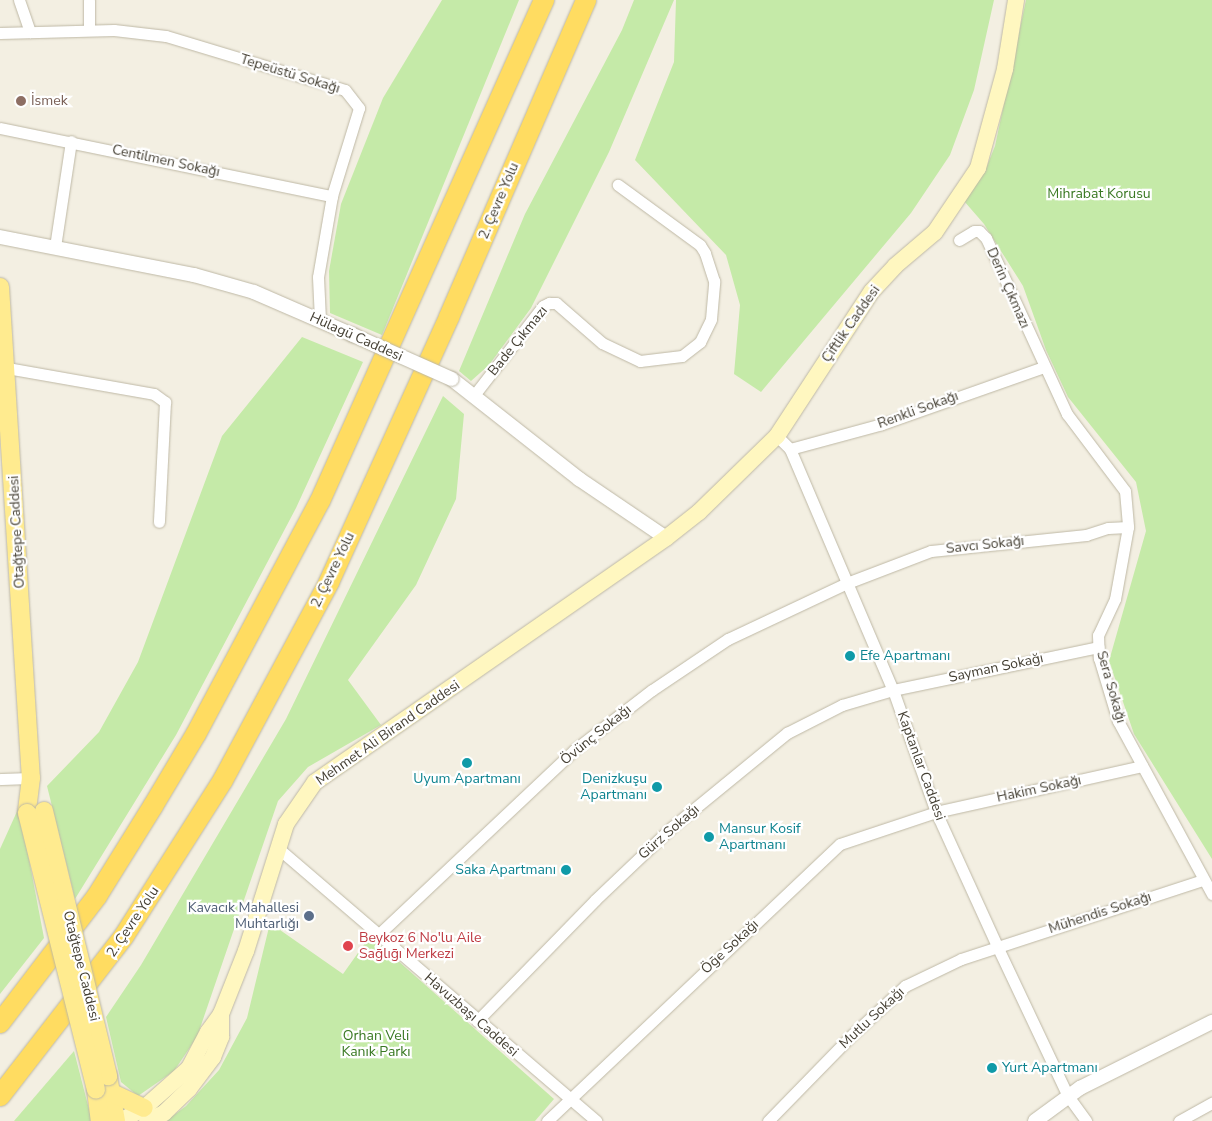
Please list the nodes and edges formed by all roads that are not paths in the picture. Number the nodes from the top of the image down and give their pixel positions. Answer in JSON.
{"nodes":[{"id":1,"x":19,"y":0,"type":"edge"},
{"id":2,"x":89,"y":0,"type":"edge"},
{"id":3,"x":544,"y":0,"type":"edge"},
{"id":4,"x":586,"y":0,"type":"edge"},
{"id":5,"x":1016,"y":0,"type":"edge"},
{"id":6,"x":89,"y":30,"type":"junction"},
{"id":7,"x":30,"y":32,"type":"junction"},
{"id":8,"x":0,"y":33,"type":"edge"},
{"id":9,"x":0,"y":128,"type":"edge"},
{"id":10,"x":71,"y":140,"type":"junction"},
{"id":11,"x":618,"y":185,"type":"dead end"},
{"id":12,"x":332,"y":196,"type":"junction"},
{"id":13,"x":0,"y":238,"type":"edge"},
{"id":14,"x":959,"y":240,"type":"dead end"},
{"id":15,"x":55,"y":247,"type":"junction"},
{"id":16,"x":0,"y":287,"type":"edge"},
{"id":17,"x":320,"y":319,"type":"junction"},
{"id":18,"x":1044,"y":367,"type":"junction"},
{"id":19,"x":7,"y":368,"type":"junction"},
{"id":20,"x":475,"y":394,"type":"junction"},
{"id":21,"x":777,"y":436,"type":"junction"},
{"id":22,"x":790,"y":449,"type":"junction"},
{"id":23,"x":159,"y":522,"type":"dead end"},
{"id":24,"x":1128,"y":527,"type":"junction"},
{"id":25,"x":666,"y":538,"type":"junction"},
{"id":26,"x":847,"y":583,"type":"junction"},
{"id":27,"x":1099,"y":647,"type":"junction"},
{"id":28,"x":893,"y":690,"type":"junction"},
{"id":29,"x":1142,"y":766,"type":"junction"},
{"id":30,"x":31,"y":778,"type":"junction"},
{"id":31,"x":0,"y":779,"type":"edge"},
{"id":32,"x":936,"y":812,"type":"junction"},
{"id":33,"x":279,"y":849,"type":"junction"},
{"id":34,"x":1202,"y":880,"type":"junction"},
{"id":35,"x":1212,"y":894,"type":"edge"},
{"id":36,"x":379,"y":934,"type":"junction"},
{"id":37,"x":997,"y":946,"type":"junction"},
{"id":38,"x":477,"y":1021,"type":"junction"},
{"id":39,"x":1212,"y":1022,"type":"edge"},
{"id":40,"x":0,"y":1023,"type":"edge"},
{"id":41,"x":105,"y":1086,"type":"junction"},
{"id":42,"x":0,"y":1096,"type":"edge"},
{"id":43,"x":1068,"y":1096,"type":"junction"},
{"id":44,"x":568,"y":1098,"type":"junction"},
{"id":45,"x":1212,"y":1103,"type":"edge"},
{"id":46,"x":146,"y":1114,"type":"edge"},
{"id":47,"x":100,"y":1121,"type":"edge"},
{"id":48,"x":116,"y":1121,"type":"edge"},
{"id":49,"x":120,"y":1121,"type":"edge"},
{"id":50,"x":546,"y":1121,"type":"edge"},
{"id":51,"x":596,"y":1121,"type":"edge"},
{"id":52,"x":768,"y":1121,"type":"edge"},
{"id":53,"x":1035,"y":1121,"type":"edge"},
{"id":54,"x":1086,"y":1121,"type":"edge"},
{"id":55,"x":1179,"y":1121,"type":"edge"}],
"edges":[{"from":1,"to":7,"type":"street"},
{"from":2,"to":6,"type":"street"},
{"from":3,"to":40,"type":"highway"},
{"from":4,"to":42,"type":"highway","name":"2. Çevre Yolu"},
{"from":5,"to":21,"type":"main road","name":"Çiftlik Caddesi"},
{"from":6,"to":7,"type":"street","name":"Tepeüstü Sokağı"},
{"from":6,"to":12,"type":"street","name":"Tepeüstü Sokağı"},
{"from":7,"to":8,"type":"street","name":"Tepeüstü Sokağı"},
{"from":9,"to":10,"type":"street","name":"Centilmen Sokağı"},
{"from":10,"to":12,"type":"street","name":"Centilmen Sokağı"},
{"from":10,"to":15,"type":"street"},
{"from":11,"to":20,"type":"street","name":"Bade Çıkmazı"},
{"from":12,"to":17,"type":"street","name":"Tepeüstü Sokağı"},
{"from":13,"to":15,"type":"street","name":"Hülagü Caddesi"},
{"from":14,"to":18,"type":"street","name":"Derin Çıkmazı"},
{"from":15,"to":17,"type":"street","name":"Hülagü Caddesi"},
{"from":16,"to":19,"type":"main road","name":"Otağtepe Caddesi"},
{"from":17,"to":20,"type":"street","name":"Hülagü Caddesi","bridge":true},
{"from":18,"to":22,"type":"street","name":"Renkli Sokağı"},
{"from":18,"to":24,"type":"street","name":"Sera Sokağı"},
{"from":19,"to":23,"type":"street"},
{"from":19,"to":30,"type":"main road","name":"Otağtepe Caddesi"},
{"from":20,"to":25,"type":"street","name":"Hülagü Caddesi"},
{"from":21,"to":22,"type":"street","name":"Kaptanlar Caddesi"},
{"from":21,"to":25,"type":"main road","name":"Çiftlik Caddesi"},
{"from":22,"to":26,"type":"street","name":"Kaptanlar Caddesi"},
{"from":24,"to":26,"type":"street","name":"Savcı Sokağı"},
{"from":24,"to":27,"type":"street","name":"Sera Sokağı"},
{"from":25,"to":33,"type":"main road","name":"Mehmet Ali Birand Caddesi"},
{"from":26,"to":28,"type":"street","name":"Kaptanlar Caddesi"},
{"from":26,"to":36,"type":"street","name":"Övünç Sokağı"},
{"from":27,"to":28,"type":"street","name":"Sayman Sokağı"},
{"from":27,"to":29,"type":"street","name":"Sera Sokağı"},
{"from":28,"to":32,"type":"street","name":"Kaptanlar Caddesi"},
{"from":28,"to":38,"type":"street","name":"Gürz Sokağı"},
{"from":29,"to":32,"type":"street","name":"Hakim Sokağı"},
{"from":29,"to":34,"type":"street","name":"Sera Sokağı"},
{"from":30,"to":31,"type":"street"},
{"from":30,"to":41,"type":"main road","name":"Otağtepe Caddesi","bridge":true},
{"from":32,"to":37,"type":"street","name":"Kaptanlar Caddesi"},
{"from":32,"to":44,"type":"street","name":"Öḡe Sokağı"},
{"from":33,"to":36,"type":"street","name":"Havuzbaşı Caddesi"},
{"from":33,"to":46,"type":"main road","name":"Mehmet Ali Birand Caddesi"},
{"from":34,"to":35,"type":"street","name":"Sera Sokağı"},
{"from":34,"to":37,"type":"street","name":"Mühendis Sokağı"},
{"from":36,"to":38,"type":"street","name":"Havuzbaşı Caddesi"},
{"from":37,"to":43,"type":"street","name":"Kaptanlar Caddesi"},
{"from":37,"to":52,"type":"street","name":"Mutlu Sokağı"},
{"from":38,"to":44,"type":"street","name":"Havuzbaşı Caddesi"},
{"from":39,"to":43,"type":"street"},
{"from":41,"to":46,"type":"main road"},
{"from":41,"to":47,"type":"main road","name":"Otağtepe Caddesi"},
{"from":41,"to":48,"type":"main road","name":"Otağtepe Caddesi"},
{"from":43,"to":53,"type":"street"},
{"from":43,"to":54,"type":"street","name":"Kaptanlar Caddesi"},
{"from":44,"to":50,"type":"street","name":"Öḡe Sokağı"},
{"from":44,"to":51,"type":"street","name":"Havuzbaşı Caddesi"},
{"from":45,"to":55,"type":"street"},
{"from":46,"to":49,"type":"main road","name":"Mehmet Ali Birand Caddesi"}]}
